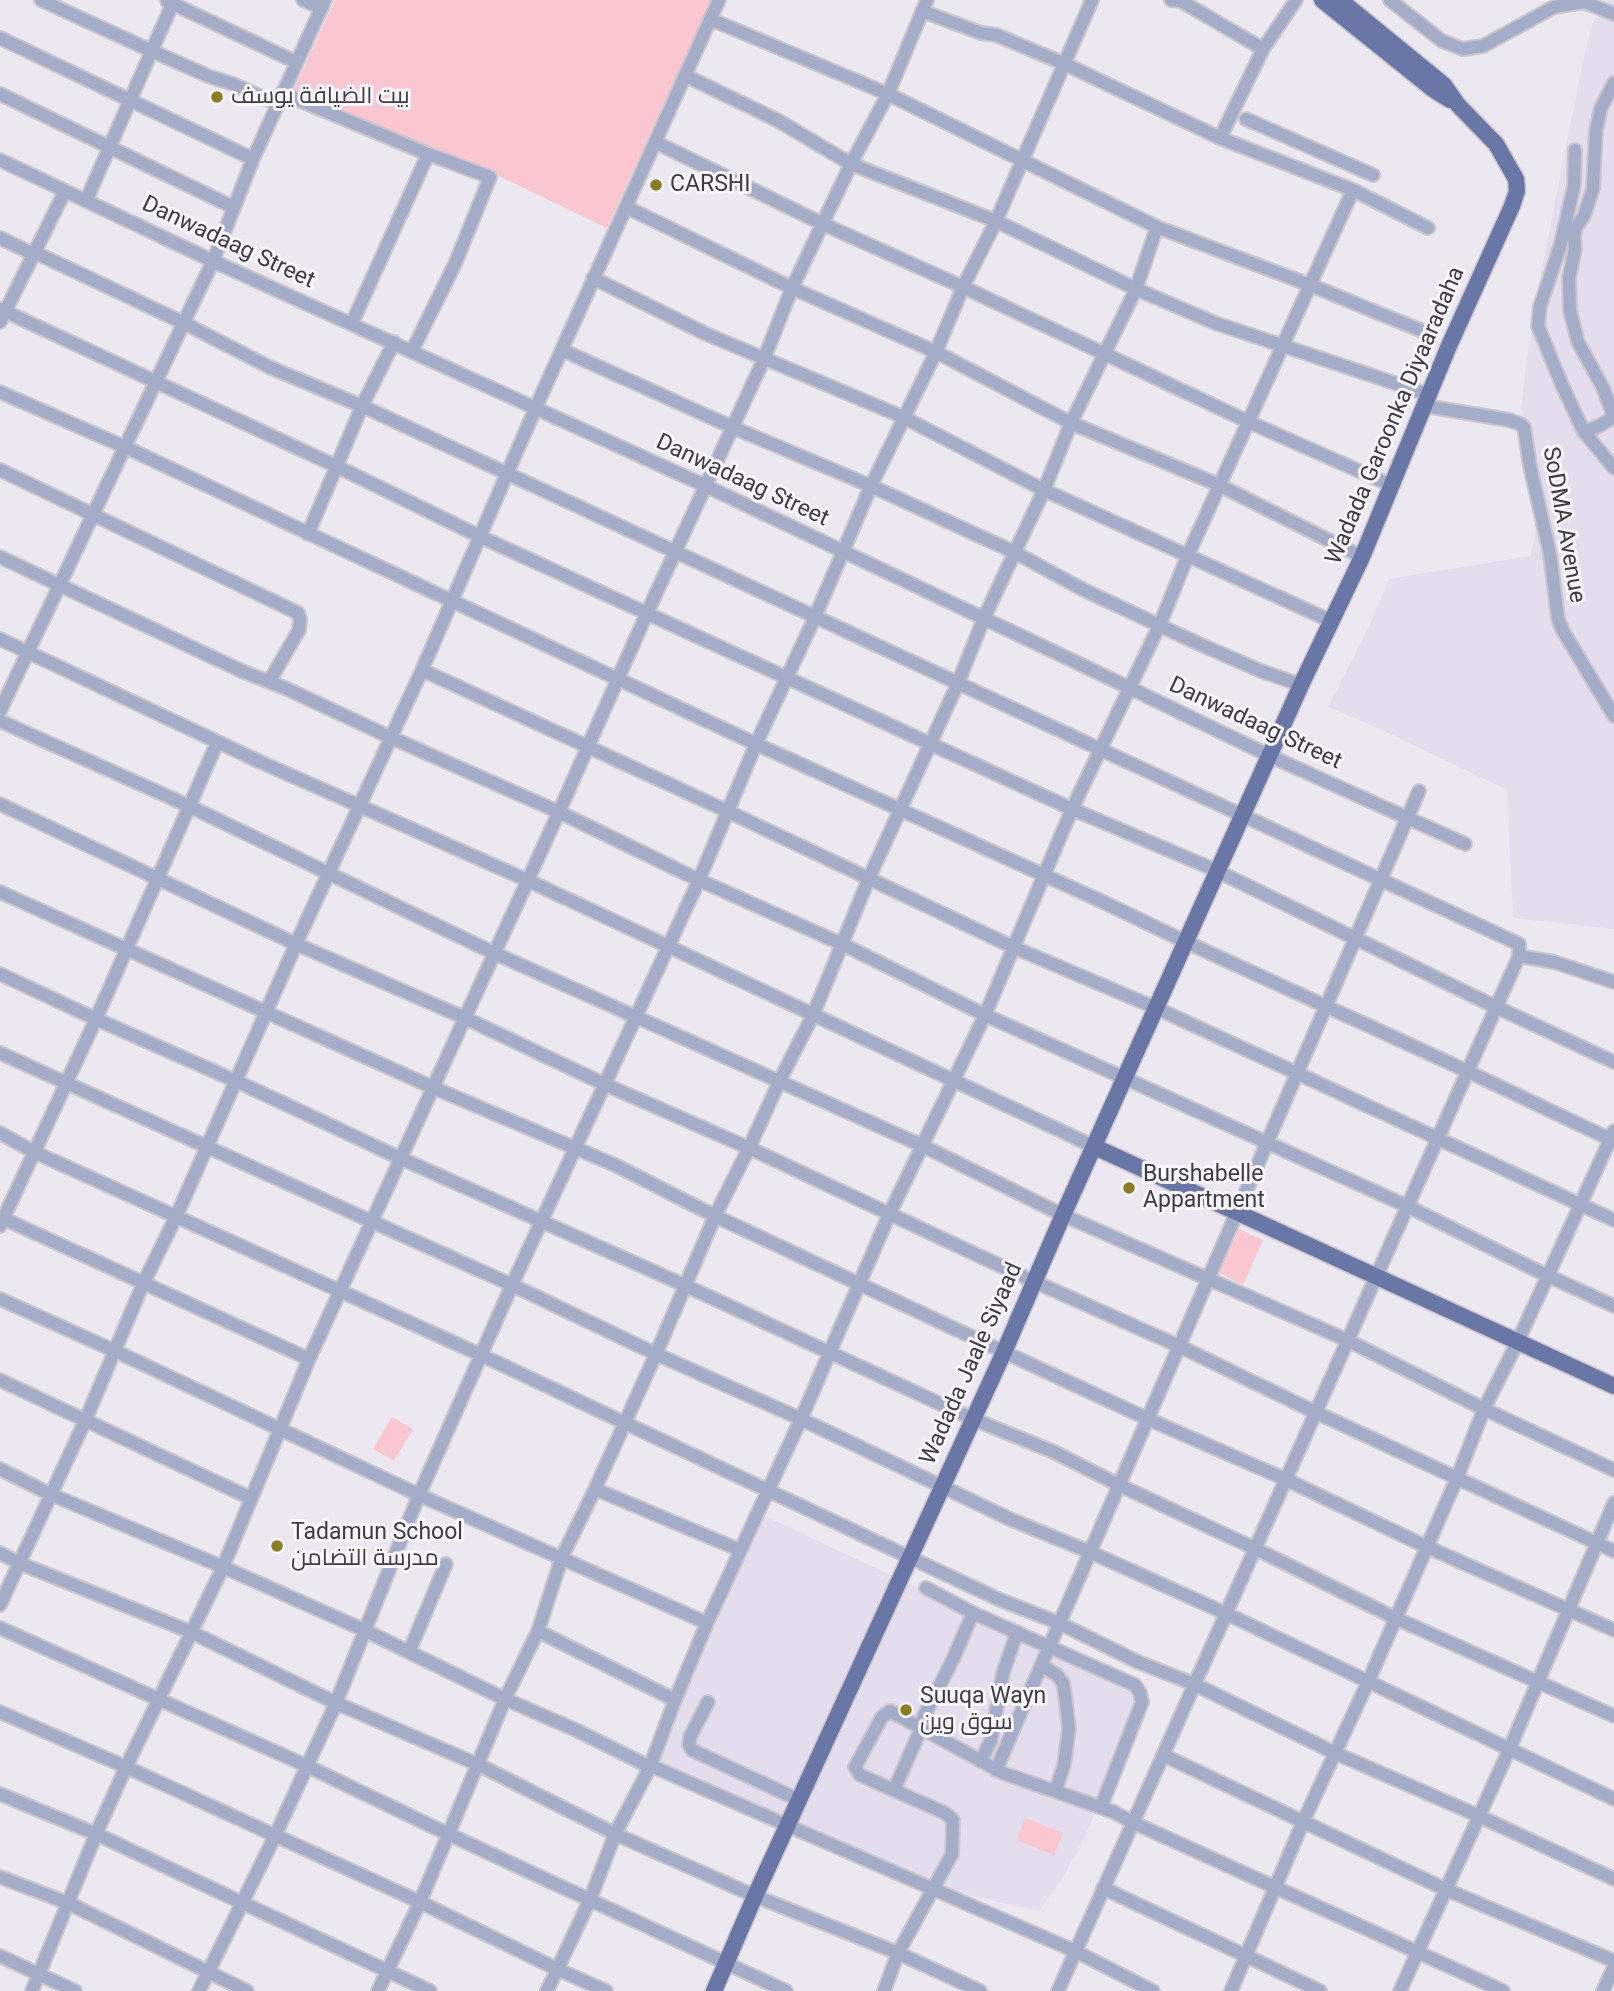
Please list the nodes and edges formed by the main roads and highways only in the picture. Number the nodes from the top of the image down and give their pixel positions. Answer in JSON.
{"nodes":[{"id":1,"x":1322,"y":0,"type":"edge"},
{"id":2,"x":1340,"y":0,"type":"edge"},
{"id":3,"x":1458,"y":105,"type":"junction"},
{"id":4,"x":1270,"y":756,"type":"joint"},
{"id":5,"x":1095,"y":1147,"type":"junction"},
{"id":6,"x":1614,"y":1386,"type":"edge"},
{"id":7,"x":714,"y":1991,"type":"edge"}],
"edges":[{"from":1,"to":3,"type":"main road","name":"Wadada Garoonka Diyaaradaha"},
{"from":2,"to":3,"type":"main road","name":"Wadada Garoonka Diyaaradaha"},
{"from":3,"to":4,"type":"main road","name":"Wadada Garoonka Diyaaradaha"},
{"from":4,"to":5,"type":"main road","name":"Wadada Jaale Siyaad"},
{"from":5,"to":6,"type":"main road"},
{"from":5,"to":7,"type":"main road","name":"Wadada Jaale Siyaad"}]}
